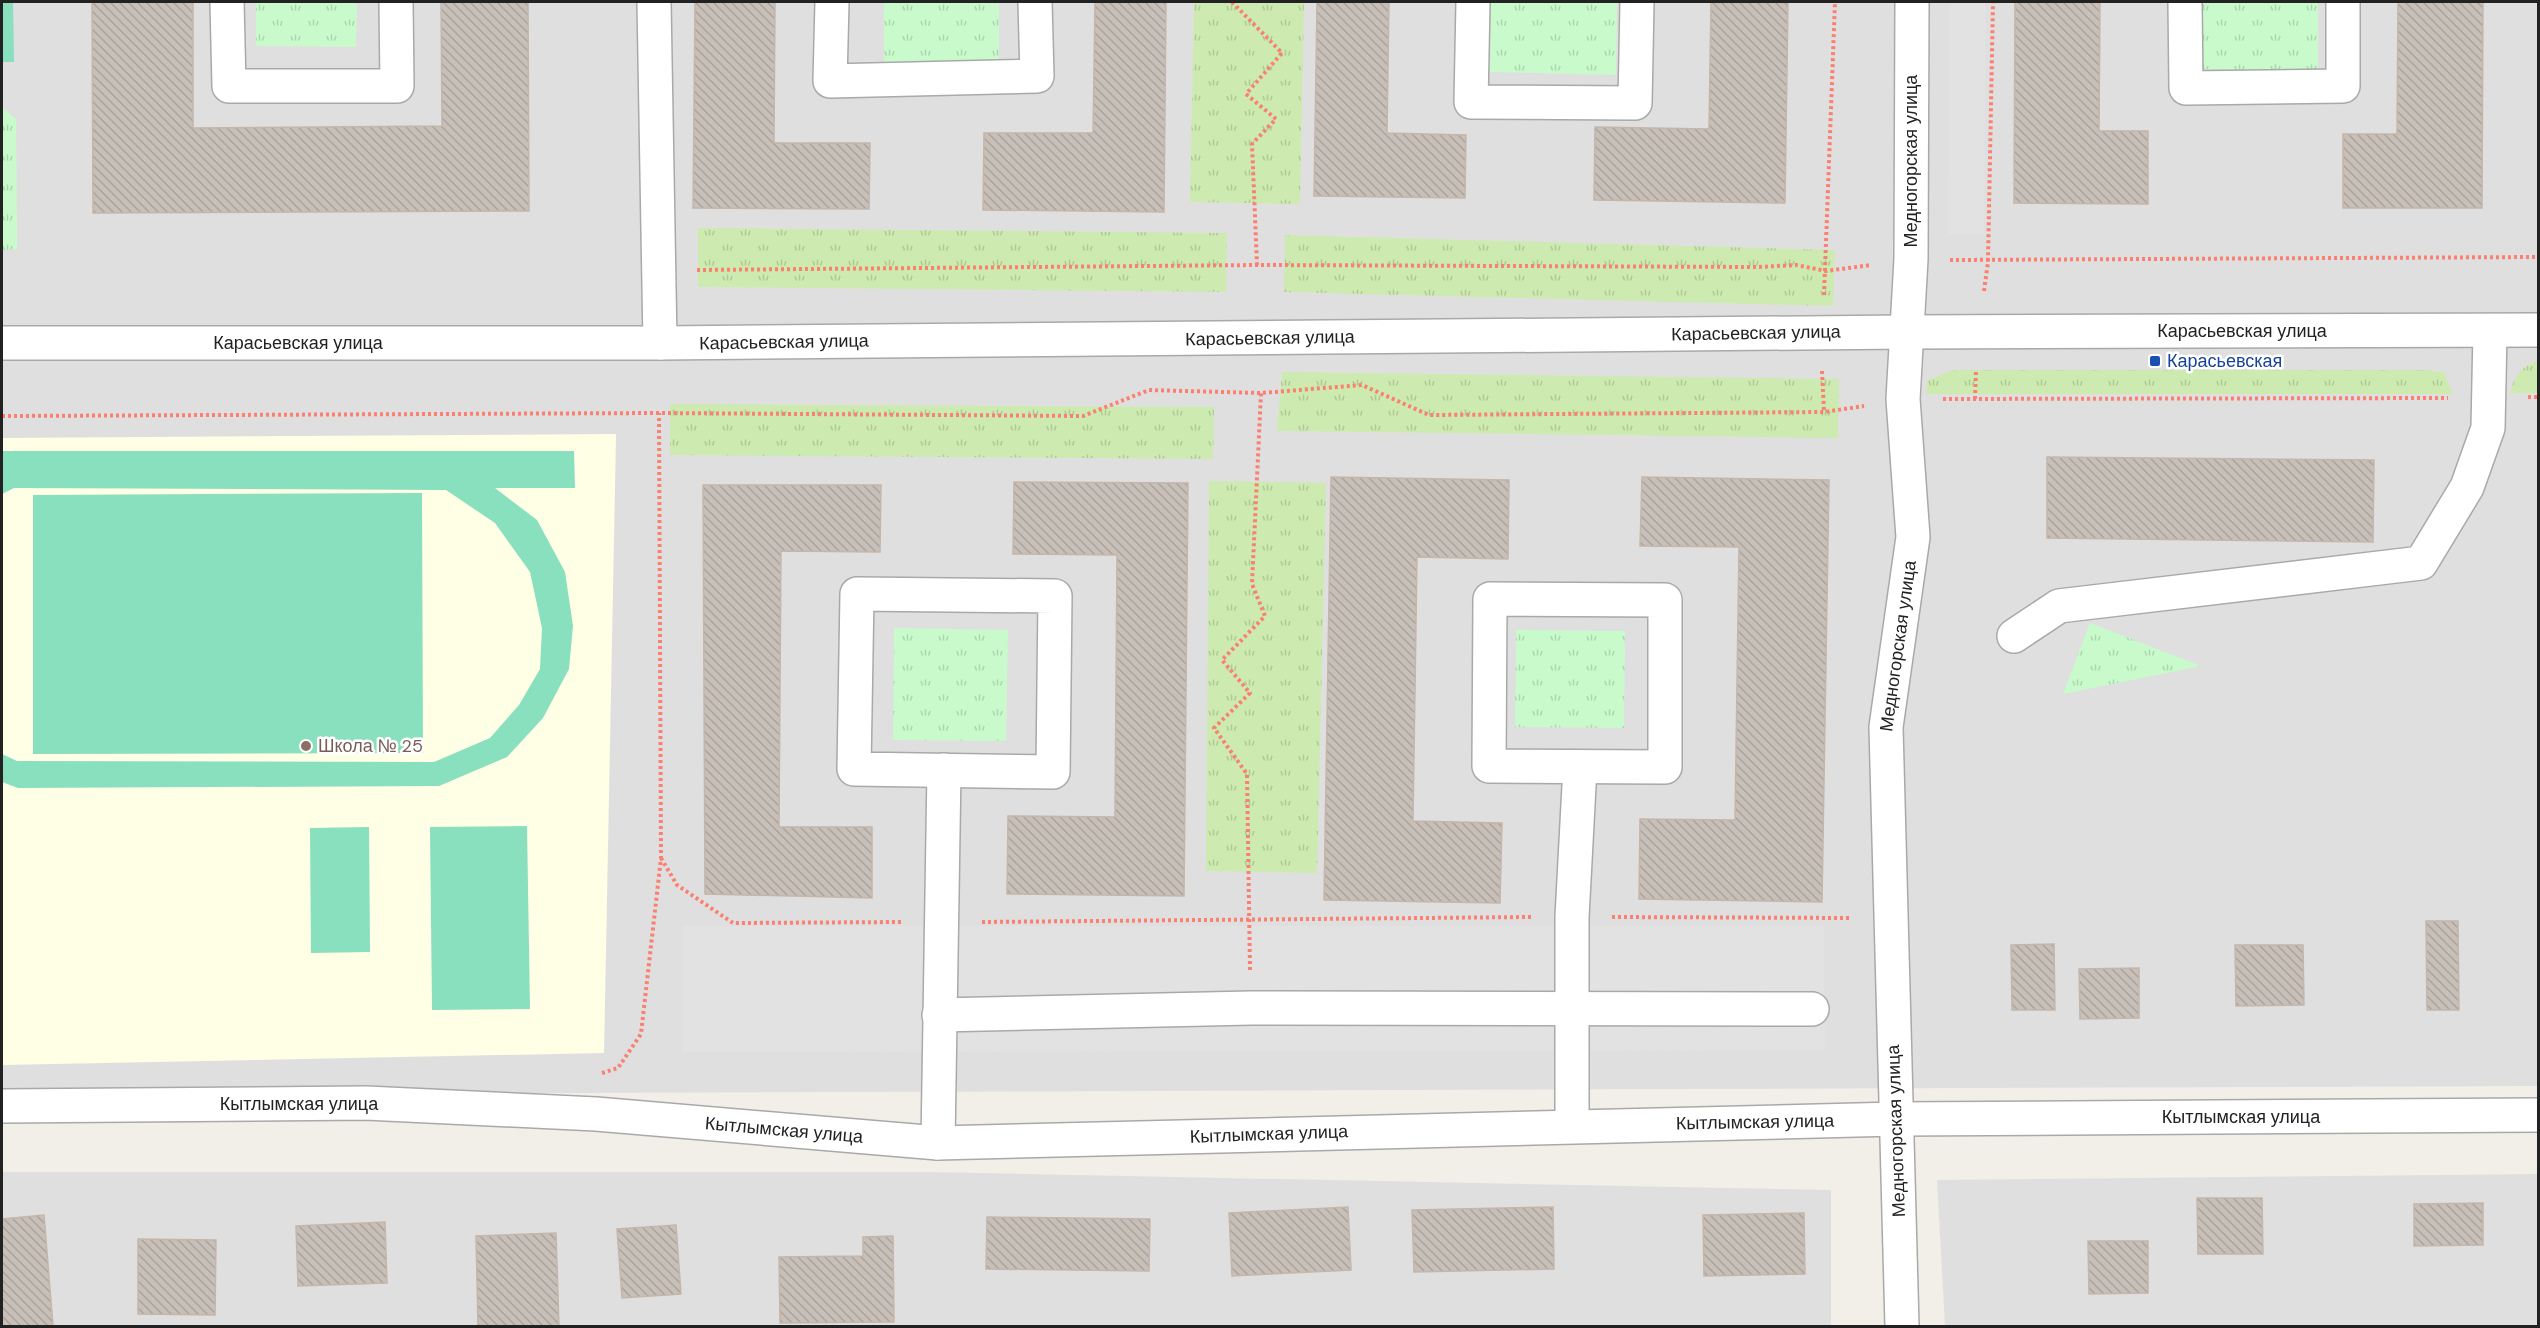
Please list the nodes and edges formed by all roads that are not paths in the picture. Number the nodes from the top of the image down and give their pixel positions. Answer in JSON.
{"nodes":[{"id":1,"x":227,"y":2,"type":"edge"},
{"id":2,"x":396,"y":2,"type":"edge"},
{"id":3,"x":654,"y":2,"type":"edge"},
{"id":4,"x":832,"y":2,"type":"edge"},
{"id":5,"x":1035,"y":2,"type":"edge"},
{"id":6,"x":1473,"y":2,"type":"edge"},
{"id":7,"x":1637,"y":2,"type":"edge"},
{"id":8,"x":1912,"y":2,"type":"edge"},
{"id":9,"x":2185,"y":2,"type":"edge"},
{"id":10,"x":2343,"y":2,"type":"edge"},
{"id":11,"x":2538,"y":330,"type":"edge"},
{"id":12,"x":1907,"y":332,"type":"junction"},
{"id":13,"x":2490,"y":332,"type":"junction"},
{"id":14,"x":2,"y":343,"type":"edge"},
{"id":15,"x":660,"y":344,"type":"junction"},
{"id":16,"x":2014,"y":636,"type":"dead end"},
{"id":17,"x":1580,"y":767,"type":"junction"},
{"id":18,"x":944,"y":770,"type":"junction"},
{"id":19,"x":1573,"y":1008,"type":"junction"},
{"id":20,"x":1812,"y":1009,"type":"dead end"},
{"id":21,"x":939,"y":1015,"type":"junction"},
{"id":22,"x":2,"y":1106,"type":"edge"},
{"id":23,"x":2538,"y":1115,"type":"edge"},
{"id":24,"x":1896,"y":1119,"type":"junction"},
{"id":25,"x":1572,"y":1126,"type":"junction"},
{"id":26,"x":939,"y":1143,"type":"junction"},
{"id":27,"x":1902,"y":1326,"type":"edge"}],
"edges":[{"from":1,"to":2,"type":"street"},
{"from":3,"to":15,"type":"street"},
{"from":4,"to":5,"type":"street"},
{"from":6,"to":7,"type":"street"},
{"from":8,"to":12,"type":"street","name":"Медногорская улица"},
{"from":9,"to":10,"type":"street"},
{"from":11,"to":13,"type":"street","name":"Карасьевская улица"},
{"from":12,"to":13,"type":"street","name":"Карасьевская улица"},
{"from":12,"to":15,"type":"street","name":"Карасьевская улица"},
{"from":12,"to":24,"type":"street","name":"Медногорская улица"},
{"from":13,"to":16,"type":"street"},
{"from":14,"to":15,"type":"street","name":"Карасьевская улица"},
{"from":17,"to":17,"type":"street"},
{"from":17,"to":19,"type":"street"},
{"from":18,"to":18,"type":"street"},
{"from":18,"to":21,"type":"street"},
{"from":19,"to":20,"type":"street"},
{"from":19,"to":21,"type":"street"},
{"from":19,"to":25,"type":"street"},
{"from":21,"to":26,"type":"street"},
{"from":22,"to":26,"type":"street","name":"Кытлымская улица"},
{"from":23,"to":24,"type":"street","name":"Кытлымская улица"},
{"from":24,"to":25,"type":"street","name":"Кытлымская улица"},
{"from":24,"to":27,"type":"street","name":"Медногорская улица"},
{"from":25,"to":26,"type":"street","name":"Кытлымская улица"}]}
